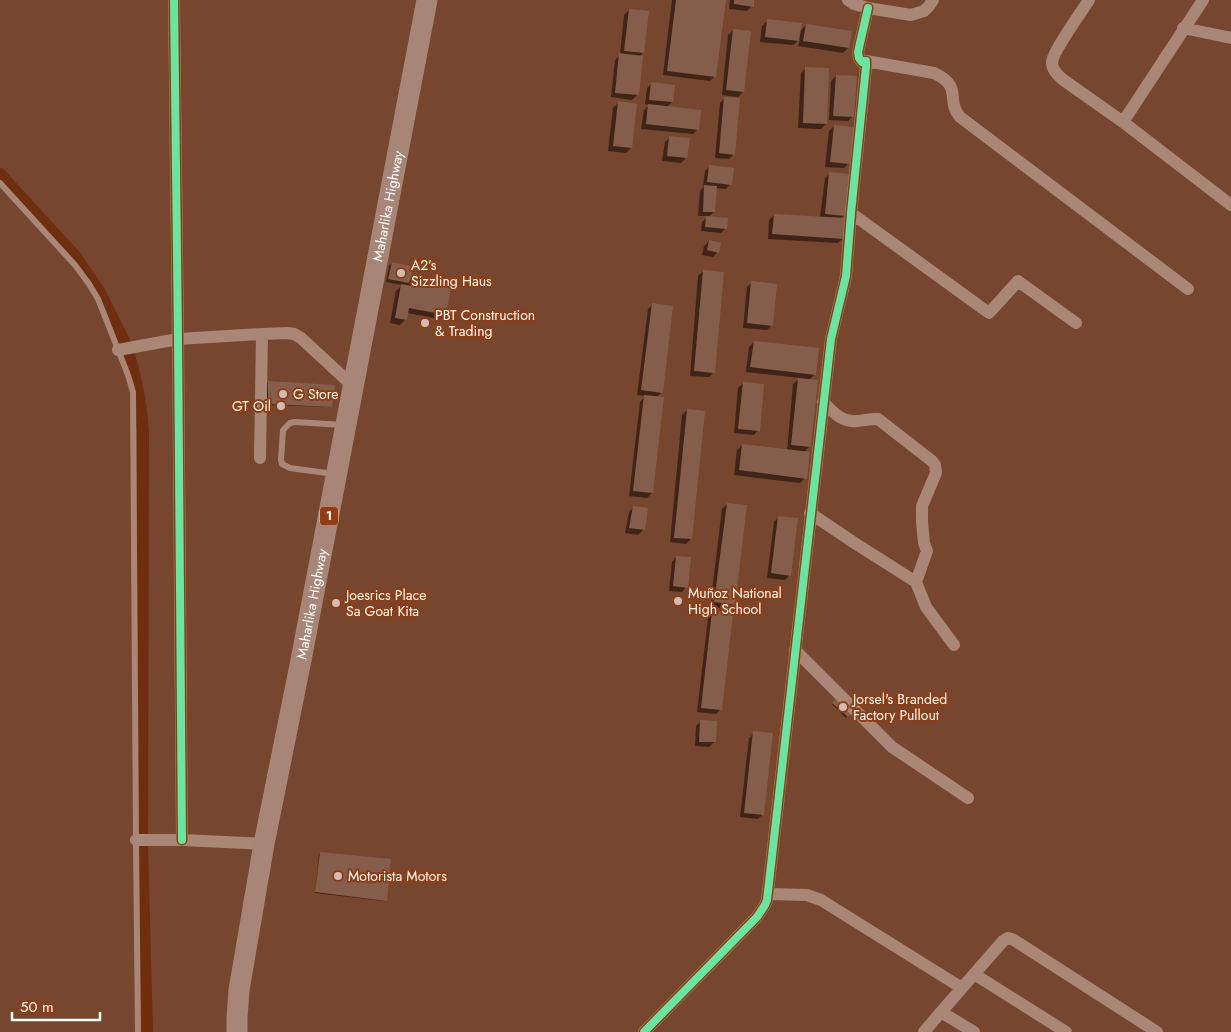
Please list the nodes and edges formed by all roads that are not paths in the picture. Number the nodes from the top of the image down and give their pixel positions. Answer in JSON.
{"nodes":[{"id":1,"x":174,"y":0,"type":"edge"},
{"id":2,"x":427,"y":0,"type":"edge"},
{"id":3,"x":848,"y":0,"type":"edge"},
{"id":4,"x":933,"y":0,"type":"edge"},
{"id":5,"x":1089,"y":0,"type":"edge"},
{"id":6,"x":1203,"y":0,"type":"edge"},
{"id":7,"x":868,"y":8,"type":"junction"},
{"id":8,"x":1183,"y":28,"type":"junction"},
{"id":9,"x":1231,"y":38,"type":"edge"},
{"id":10,"x":866,"y":61,"type":"junction"},
{"id":11,"x":1123,"y":122,"type":"junction"},
{"id":12,"x":0,"y":184,"type":"edge"},
{"id":13,"x":1231,"y":205,"type":"edge"},
{"id":14,"x":851,"y":213,"type":"junction"},
{"id":15,"x":1188,"y":289,"type":"dead end"},
{"id":16,"x":1076,"y":323,"type":"dead end"},
{"id":17,"x":262,"y":334,"type":"junction"},
{"id":18,"x":178,"y":339,"type":"junction"},
{"id":19,"x":118,"y":350,"type":"junction"},
{"id":20,"x":354,"y":386,"type":"junction"},
{"id":21,"x":824,"y":402,"type":"junction"},
{"id":22,"x":347,"y":426,"type":"junction"},
{"id":23,"x":260,"y":458,"type":"dead end"},
{"id":24,"x":337,"y":474,"type":"junction"},
{"id":25,"x":810,"y":513,"type":"junction"},
{"id":26,"x":916,"y":582,"type":"junction"},
{"id":27,"x":954,"y":645,"type":"dead end"},
{"id":28,"x":795,"y":650,"type":"junction"},
{"id":29,"x":968,"y":798,"type":"dead end"},
{"id":30,"x":136,"y":840,"type":"junction"},
{"id":31,"x":182,"y":840,"type":"junction"},
{"id":32,"x":264,"y":844,"type":"junction"},
{"id":33,"x":768,"y":894,"type":"junction"},
{"id":34,"x":974,"y":974,"type":"junction"},
{"id":35,"x":962,"y":988,"type":"junction"},
{"id":36,"x":941,"y":1012,"type":"junction"},
{"id":37,"x":138,"y":1032,"type":"edge"},
{"id":38,"x":236,"y":1032,"type":"edge"},
{"id":39,"x":644,"y":1032,"type":"edge"},
{"id":40,"x":924,"y":1032,"type":"edge"},
{"id":41,"x":974,"y":1032,"type":"edge"},
{"id":42,"x":1066,"y":1032,"type":"edge"},
{"id":43,"x":1157,"y":1032,"type":"edge"}],
"edges":[{"from":1,"to":18,"type":"street"},
{"from":2,"to":20,"type":"highway","name":"Maharlika Highway","number":"1"},
{"from":3,"to":7,"type":"street"},
{"from":4,"to":7,"type":"street"},
{"from":5,"to":11,"type":"street"},
{"from":6,"to":8,"type":"street"},
{"from":7,"to":10,"type":"street"},
{"from":8,"to":9,"type":"street"},
{"from":8,"to":11,"type":"street"},
{"from":10,"to":14,"type":"street"},
{"from":10,"to":15,"type":"street"},
{"from":11,"to":13,"type":"street"},
{"from":12,"to":19,"type":"lane"},
{"from":14,"to":16,"type":"street"},
{"from":14,"to":21,"type":"street"},
{"from":17,"to":18,"type":"street"},
{"from":17,"to":20,"type":"street"},
{"from":17,"to":23,"type":"street"},
{"from":18,"to":19,"type":"street"},
{"from":18,"to":31,"type":"street"},
{"from":19,"to":30,"type":"lane"},
{"from":20,"to":22,"type":"highway","name":"Maharlika Highway","number":"1"},
{"from":21,"to":25,"type":"street"},
{"from":21,"to":26,"type":"street"},
{"from":22,"to":24,"type":"highway","name":"Maharlika Highway","number":"1"},
{"from":22,"to":24,"type":"lane"},
{"from":24,"to":32,"type":"highway","name":"Maharlika Highway","number":"1"},
{"from":25,"to":26,"type":"street"},
{"from":25,"to":28,"type":"street"},
{"from":26,"to":27,"type":"street"},
{"from":28,"to":29,"type":"street"},
{"from":28,"to":33,"type":"street"},
{"from":30,"to":31,"type":"street"},
{"from":30,"to":37,"type":"lane"},
{"from":31,"to":32,"type":"street"},
{"from":32,"to":38,"type":"highway","name":"Maharlika Highway","number":"1"},
{"from":33,"to":35,"type":"street"},
{"from":33,"to":39,"type":"street"},
{"from":34,"to":35,"type":"street"},
{"from":34,"to":42,"type":"street"},
{"from":34,"to":43,"type":"street"},
{"from":35,"to":36,"type":"street"},
{"from":36,"to":40,"type":"street"},
{"from":36,"to":41,"type":"street"}]}
